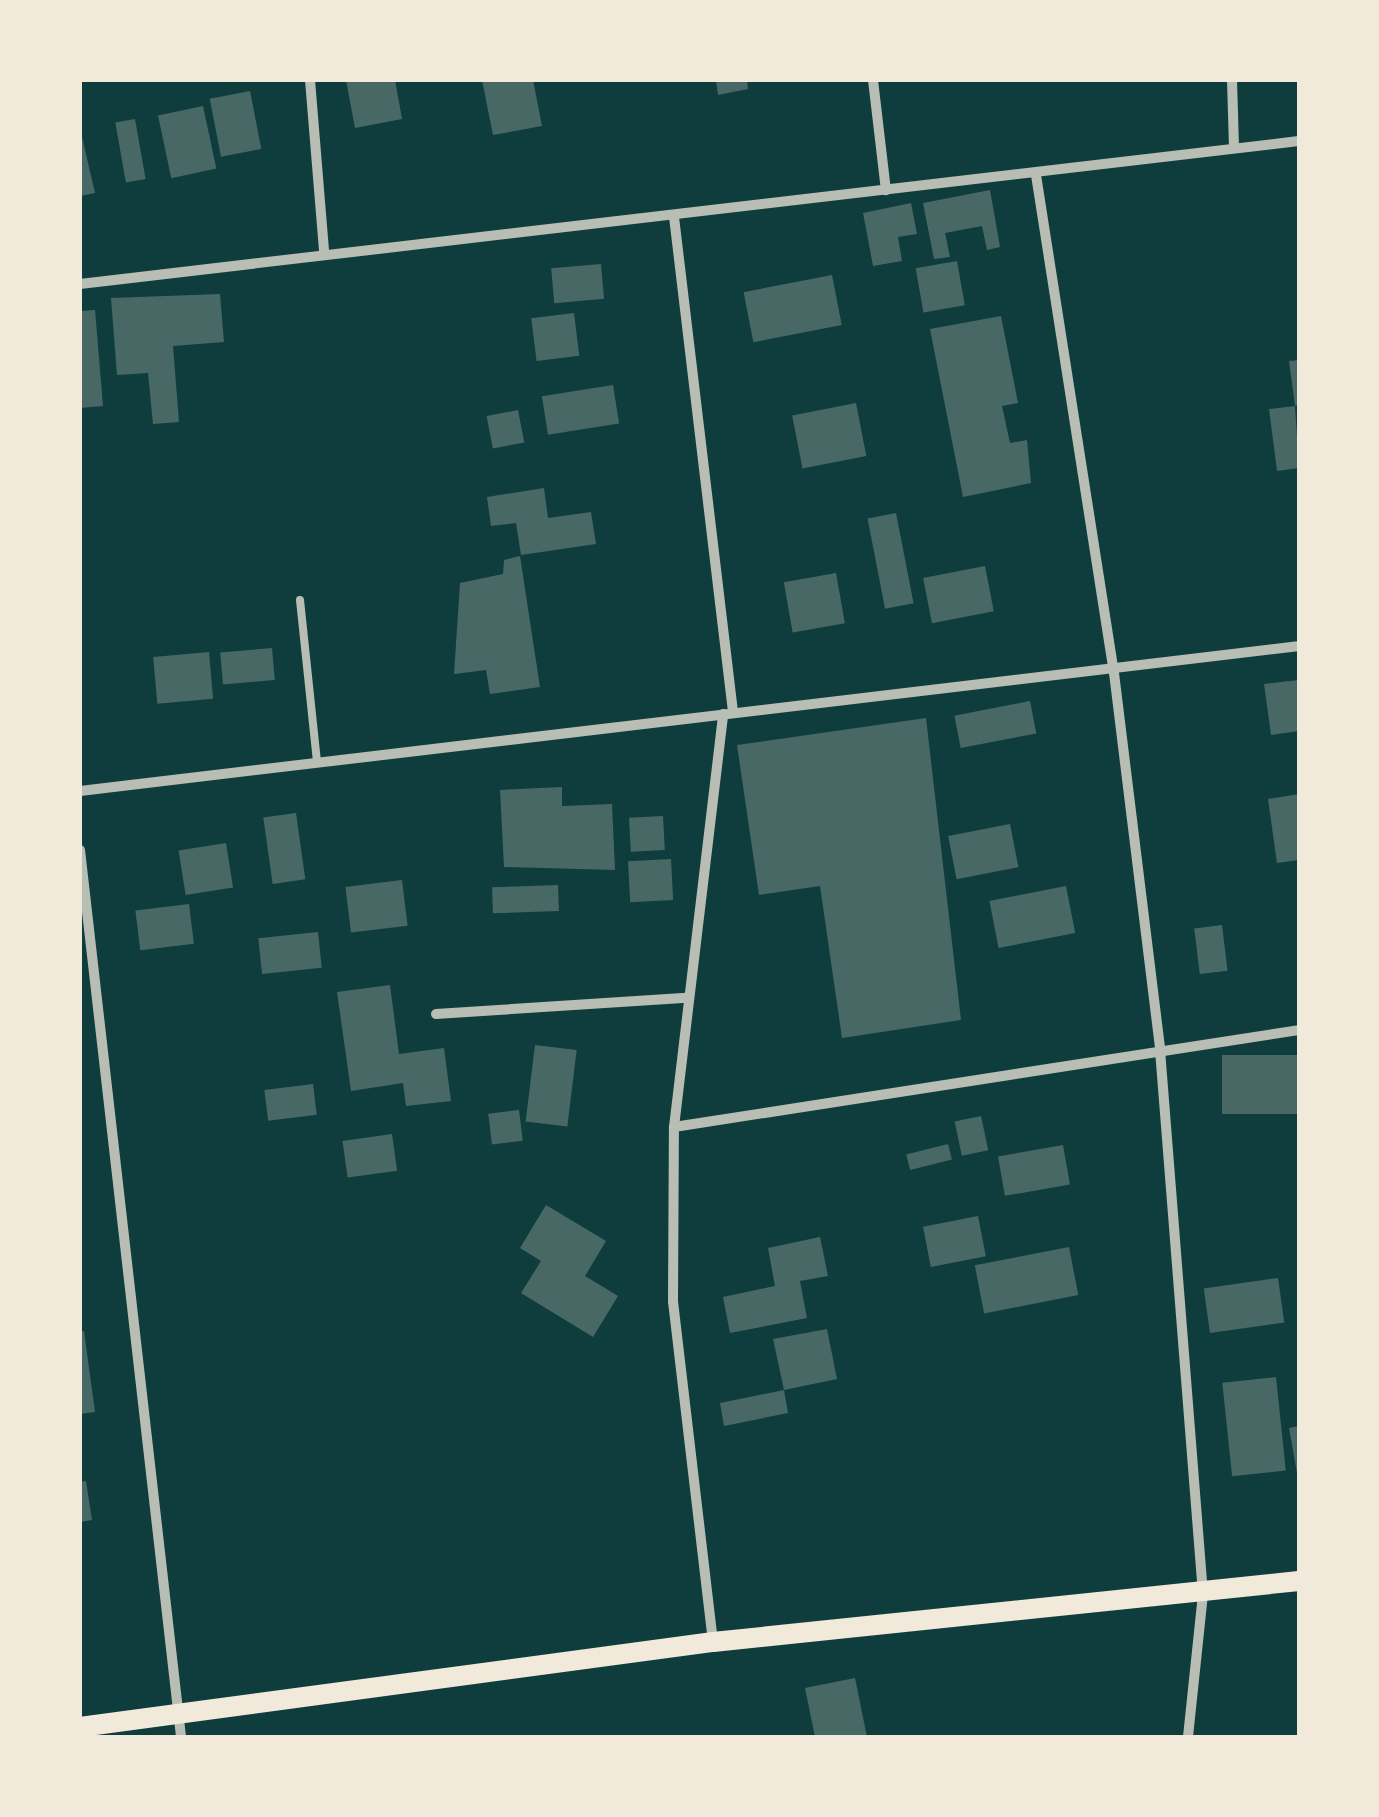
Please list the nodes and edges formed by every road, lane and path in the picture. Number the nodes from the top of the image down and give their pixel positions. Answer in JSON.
{"nodes":[{"id":1,"x":310,"y":80,"type":"edge"},
{"id":2,"x":873,"y":80,"type":"edge"},
{"id":3,"x":1232,"y":80,"type":"edge"},
{"id":4,"x":1299,"y":141,"type":"edge"},
{"id":5,"x":1234,"y":148,"type":"junction"},
{"id":6,"x":1036,"y":175,"type":"junction"},
{"id":7,"x":886,"y":190,"type":"junction"},
{"id":8,"x":674,"y":217,"type":"junction"},
{"id":9,"x":324,"y":251,"type":"junction"},
{"id":10,"x":80,"y":284,"type":"edge"},
{"id":11,"x":300,"y":600,"type":"dead end"},
{"id":12,"x":1299,"y":646,"type":"edge"},
{"id":13,"x":1114,"y":673,"type":"junction"},
{"id":14,"x":728,"y":714,"type":"junction"},
{"id":15,"x":316,"y":763,"type":"junction"},
{"id":16,"x":80,"y":792,"type":"edge"},
{"id":17,"x":80,"y":850,"type":"edge"},
{"id":18,"x":686,"y":998,"type":"junction"},
{"id":19,"x":436,"y":1014,"type":"dead end"},
{"id":20,"x":1299,"y":1030,"type":"edge"},
{"id":21,"x":1160,"y":1050,"type":"junction"},
{"id":22,"x":674,"y":1128,"type":"junction"},
{"id":23,"x":1299,"y":1581,"type":"edge"},
{"id":24,"x":1203,"y":1594,"type":"junction"},
{"id":25,"x":713,"y":1642,"type":"junction"},
{"id":26,"x":177,"y":1711,"type":"junction"},
{"id":27,"x":80,"y":1727,"type":"edge"},
{"id":28,"x":181,"y":1737,"type":"edge"},
{"id":29,"x":1188,"y":1737,"type":"edge"}],
"edges":[{"from":1,"to":9,"type":"street"},
{"from":2,"to":7,"type":"street"},
{"from":3,"to":5,"type":"street"},
{"from":4,"to":5,"type":"street"},
{"from":5,"to":6,"type":"street"},
{"from":6,"to":7,"type":"street"},
{"from":6,"to":13,"type":"street"},
{"from":7,"to":8,"type":"street"},
{"from":8,"to":9,"type":"street"},
{"from":8,"to":14,"type":"street"},
{"from":9,"to":10,"type":"street"},
{"from":11,"to":15,"type":"lane"},
{"from":12,"to":13,"type":"street"},
{"from":13,"to":14,"type":"street"},
{"from":13,"to":21,"type":"street"},
{"from":14,"to":15,"type":"street"},
{"from":14,"to":18,"type":"street"},
{"from":15,"to":16,"type":"street"},
{"from":17,"to":26,"type":"street"},
{"from":18,"to":19,"type":"street"},
{"from":18,"to":22,"type":"street"},
{"from":20,"to":21,"type":"street"},
{"from":21,"to":22,"type":"street"},
{"from":21,"to":24,"type":"street"},
{"from":22,"to":25,"type":"street"},
{"from":23,"to":24,"type":"main road"},
{"from":24,"to":25,"type":"main road"},
{"from":24,"to":29,"type":"street"},
{"from":25,"to":26,"type":"main road"},
{"from":26,"to":27,"type":"main road"},
{"from":26,"to":28,"type":"street"}]}
